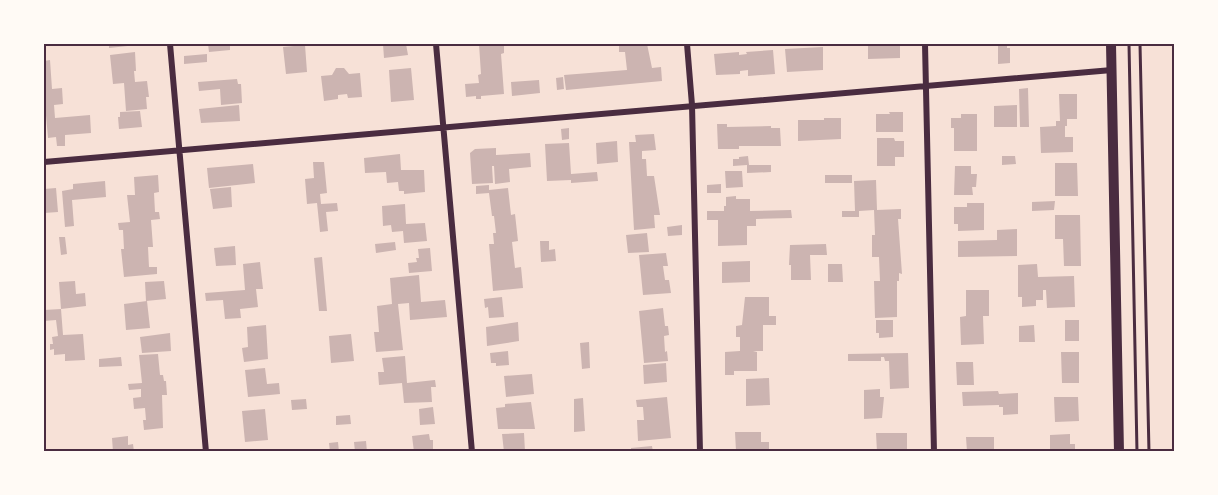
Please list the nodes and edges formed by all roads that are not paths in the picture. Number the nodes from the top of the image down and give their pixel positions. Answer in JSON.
{"nodes":[{"id":1,"x":170,"y":44,"type":"edge"},
{"id":2,"x":435,"y":44,"type":"edge"},
{"id":3,"x":687,"y":44,"type":"edge"},
{"id":4,"x":925,"y":44,"type":"edge"},
{"id":5,"x":1111,"y":44,"type":"edge"},
{"id":6,"x":1112,"y":70,"type":"junction"},
{"id":7,"x":926,"y":84,"type":"junction"},
{"id":8,"x":692,"y":105,"type":"junction"},
{"id":9,"x":444,"y":127,"type":"junction"},
{"id":10,"x":179,"y":149,"type":"junction"},
{"id":11,"x":44,"y":162,"type":"edge"},
{"id":12,"x":206,"y":452,"type":"edge"},
{"id":13,"x":472,"y":452,"type":"edge"},
{"id":14,"x":699,"y":452,"type":"edge"},
{"id":15,"x":934,"y":452,"type":"edge"},
{"id":16,"x":1119,"y":452,"type":"edge"}],
"edges":[{"from":1,"to":10,"type":"street"},
{"from":2,"to":9,"type":"street"},
{"from":3,"to":8,"type":"street"},
{"from":4,"to":7,"type":"street"},
{"from":5,"to":6,"type":"street"},
{"from":6,"to":7,"type":"street"},
{"from":6,"to":16,"type":"street"},
{"from":7,"to":8,"type":"street"},
{"from":7,"to":15,"type":"street"},
{"from":8,"to":9,"type":"street"},
{"from":8,"to":14,"type":"street"},
{"from":9,"to":10,"type":"street"},
{"from":9,"to":13,"type":"street"},
{"from":10,"to":11,"type":"street"},
{"from":10,"to":12,"type":"street"}]}
